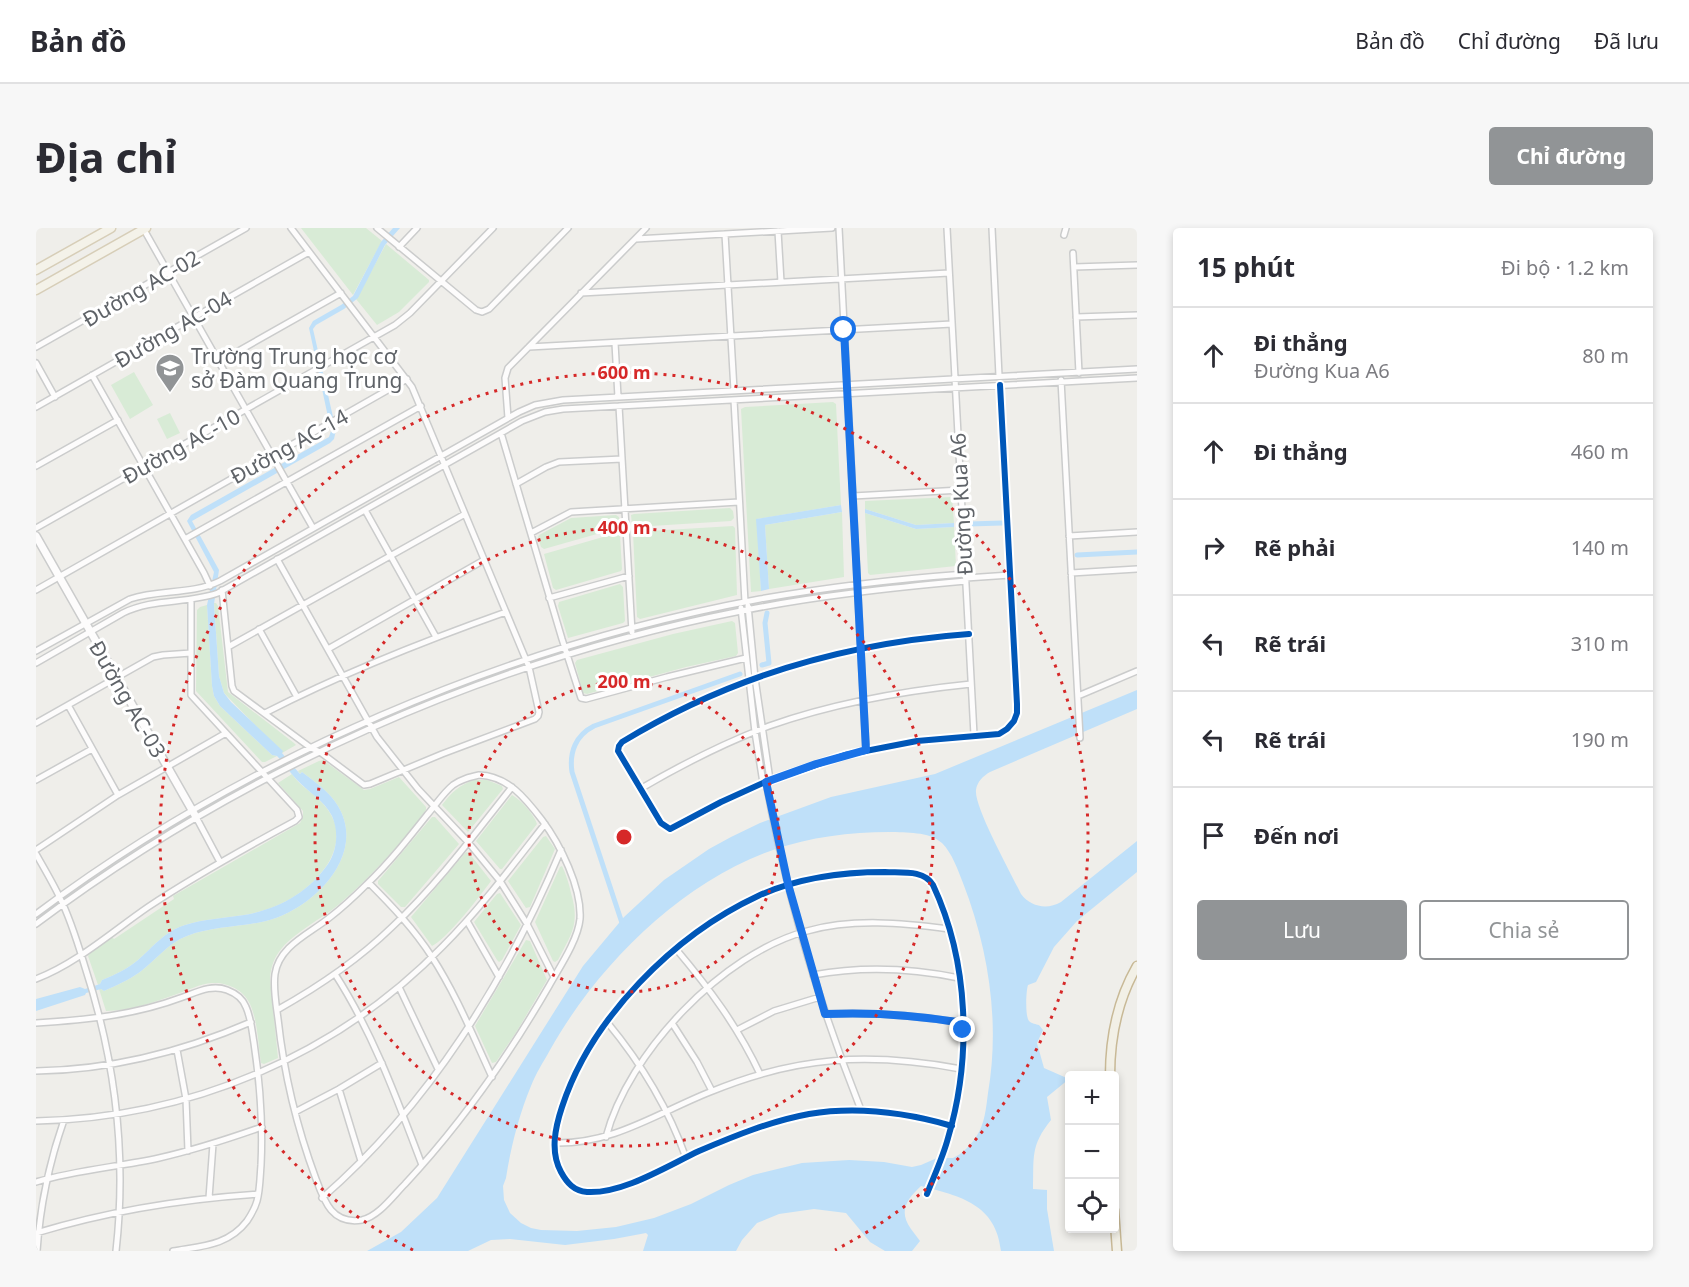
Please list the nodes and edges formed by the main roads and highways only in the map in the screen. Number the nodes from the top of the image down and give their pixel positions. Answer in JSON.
{"nodes":[{"id":1,"x":111,"y":228,"type":"edge"},
{"id":2,"x":144,"y":228,"type":"edge"},
{"id":3,"x":36,"y":270,"type":"edge"},
{"id":4,"x":36,"y":290,"type":"edge"},
{"id":5,"x":1137,"y":966,"type":"edge"},
{"id":6,"x":1110,"y":1071,"type":"edge"},
{"id":7,"x":1116,"y":1233,"type":"edge"},
{"id":8,"x":1117,"y":1251,"type":"edge"}],
"edges":[{"from":1,"to":3,"type":"main road"},
{"from":2,"to":4,"type":"main road"},
{"from":5,"to":6,"type":"highway"},
{"from":7,"to":8,"type":"highway"}]}
